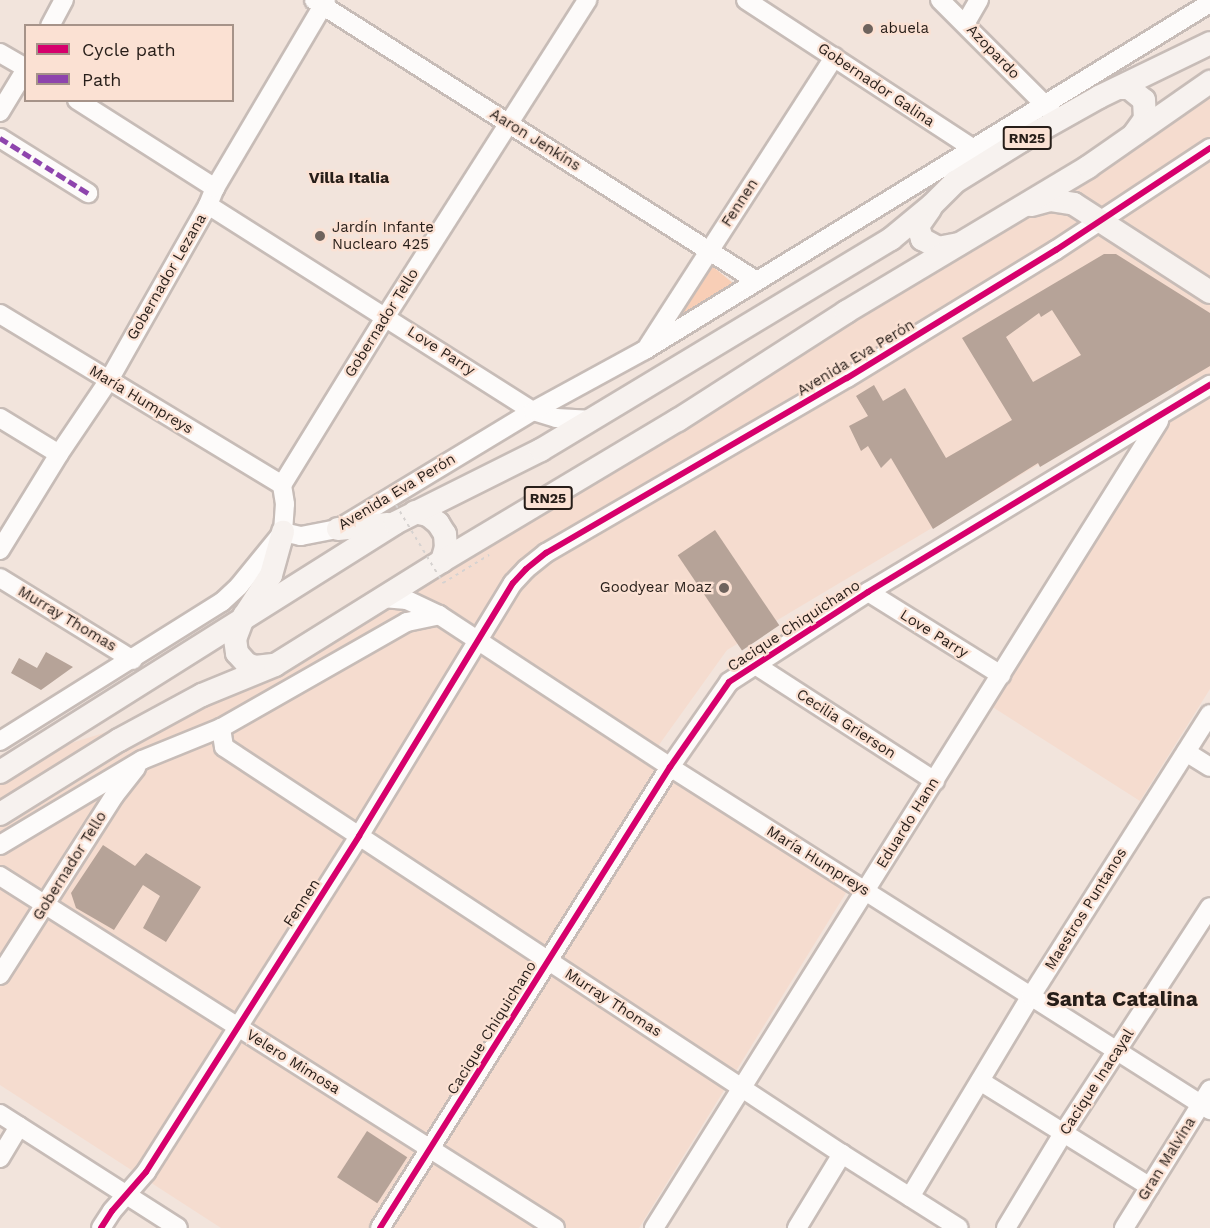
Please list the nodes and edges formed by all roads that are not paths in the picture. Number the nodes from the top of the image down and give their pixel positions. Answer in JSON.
{"nodes":[{"id":1,"x":64,"y":0,"type":"edge"},
{"id":2,"x":587,"y":0,"type":"edge"},
{"id":3,"x":940,"y":0,"type":"edge"},
{"id":4,"x":979,"y":0,"type":"edge"},
{"id":5,"x":321,"y":2,"type":"edge"},
{"id":6,"x":755,"y":2,"type":"edge"},
{"id":7,"x":1210,"y":3,"type":"edge"},
{"id":8,"x":51,"y":24,"type":"edge"},
{"id":9,"x":965,"y":24,"type":"junction"},
{"id":10,"x":1210,"y":43,"type":"edge"},
{"id":11,"x":0,"y":53,"type":"edge"},
{"id":12,"x":834,"y":57,"type":"junction"},
{"id":13,"x":24,"y":67,"type":"edge"},
{"id":14,"x":24,"y":71,"type":"edge"},
{"id":15,"x":1210,"y":82,"type":"edge"},
{"id":16,"x":1109,"y":92,"type":"junction"},
{"id":17,"x":80,"y":102,"type":"edge"},
{"id":18,"x":0,"y":112,"type":"edge"},
{"id":19,"x":1052,"y":113,"type":"junction"},
{"id":20,"x":510,"y":124,"type":"junction"},
{"id":21,"x":0,"y":138,"type":"edge"},
{"id":22,"x":1129,"y":140,"type":"junction"},
{"id":23,"x":972,"y":148,"type":"junction"},
{"id":24,"x":1210,"y":148,"type":"edge"},
{"id":25,"x":1088,"y":167,"type":"junction"},
{"id":26,"x":955,"y":182,"type":"junction"},
{"id":27,"x":215,"y":188,"type":"junction"},
{"id":28,"x":88,"y":193,"type":"dead end"},
{"id":29,"x":1074,"y":204,"type":"junction"},
{"id":30,"x":208,"y":205,"type":"junction"},
{"id":31,"x":932,"y":205,"type":"junction"},
{"id":32,"x":1018,"y":209,"type":"junction"},
{"id":33,"x":1099,"y":222,"type":"junction"},
{"id":34,"x":966,"y":242,"type":"junction"},
{"id":35,"x":709,"y":251,"type":"junction"},
{"id":36,"x":755,"y":280,"type":"junction"},
{"id":37,"x":1210,"y":292,"type":"edge"},
{"id":38,"x":0,"y":314,"type":"edge"},
{"id":39,"x":386,"y":316,"type":"junction"},
{"id":40,"x":645,"y":350,"type":"junction"},
{"id":41,"x":109,"y":380,"type":"junction"},
{"id":42,"x":1210,"y":385,"type":"edge"},
{"id":43,"x":562,"y":397,"type":"junction"},
{"id":44,"x":533,"y":411,"type":"junction"},
{"id":45,"x":1161,"y":417,"type":"junction"},
{"id":46,"x":0,"y":418,"type":"edge"},
{"id":47,"x":555,"y":418,"type":"junction"},
{"id":48,"x":589,"y":420,"type":"junction"},
{"id":49,"x":541,"y":450,"type":"junction"},
{"id":50,"x":59,"y":454,"type":"junction"},
{"id":51,"x":282,"y":485,"type":"junction"},
{"id":52,"x":402,"y":514,"type":"junction"},
{"id":53,"x":338,"y":529,"type":"junction"},
{"id":54,"x":283,"y":532,"type":"junction"},
{"id":55,"x":0,"y":550,"type":"edge"},
{"id":56,"x":438,"y":571,"type":"junction"},
{"id":57,"x":0,"y":578,"type":"edge"},
{"id":58,"x":513,"y":583,"type":"joint"},
{"id":59,"x":868,"y":592,"type":"junction"},
{"id":60,"x":382,"y":598,"type":"junction"},
{"id":61,"x":434,"y":612,"type":"junction"},
{"id":62,"x":244,"y":616,"type":"junction"},
{"id":63,"x":477,"y":640,"type":"junction"},
{"id":64,"x":312,"y":642,"type":"junction"},
{"id":65,"x":133,"y":660,"type":"junction"},
{"id":66,"x":275,"y":665,"type":"junction"},
{"id":67,"x":757,"y":666,"type":"junction"},
{"id":68,"x":328,"y":667,"type":"junction"},
{"id":69,"x":1001,"y":675,"type":"junction"},
{"id":70,"x":1210,"y":714,"type":"edge"},
{"id":71,"x":221,"y":728,"type":"junction"},
{"id":72,"x":0,"y":741,"type":"edge"},
{"id":73,"x":1186,"y":752,"type":"junction"},
{"id":74,"x":142,"y":760,"type":"junction"},
{"id":75,"x":670,"y":767,"type":"junction"},
{"id":76,"x":1210,"y":767,"type":"edge"},
{"id":77,"x":0,"y":772,"type":"edge"},
{"id":78,"x":934,"y":782,"type":"junction"},
{"id":79,"x":0,"y":814,"type":"edge"},
{"id":80,"x":359,"y":836,"type":"junction"},
{"id":81,"x":0,"y":845,"type":"edge"},
{"id":82,"x":0,"y":876,"type":"edge"},
{"id":83,"x":865,"y":891,"type":"junction"},
{"id":84,"x":45,"y":906,"type":"junction"},
{"id":85,"x":1210,"y":907,"type":"edge"},
{"id":86,"x":548,"y":961,"type":"junction"},
{"id":87,"x":0,"y":975,"type":"edge"},
{"id":88,"x":1031,"y":996,"type":"junction"},
{"id":89,"x":237,"y":1027,"type":"junction"},
{"id":90,"x":1117,"y":1050,"type":"junction"},
{"id":91,"x":980,"y":1081,"type":"junction"},
{"id":92,"x":743,"y":1087,"type":"junction"},
{"id":93,"x":1207,"y":1101,"type":"edge"},
{"id":94,"x":0,"y":1114,"type":"edge"},
{"id":95,"x":19,"y":1126,"type":"junction"},
{"id":96,"x":1064,"y":1132,"type":"junction"},
{"id":97,"x":430,"y":1149,"type":"junction"},
{"id":98,"x":842,"y":1155,"type":"junction"},
{"id":99,"x":0,"y":1158,"type":"edge"},
{"id":100,"x":1150,"y":1187,"type":"junction"},
{"id":101,"x":126,"y":1195,"type":"junction"},
{"id":102,"x":910,"y":1197,"type":"junction"},
{"id":103,"x":951,"y":1226,"type":"edge"},
{"id":104,"x":101,"y":1228,"type":"edge"},
{"id":105,"x":178,"y":1228,"type":"edge"},
{"id":106,"x":380,"y":1228,"type":"edge"},
{"id":107,"x":555,"y":1228,"type":"edge"},
{"id":108,"x":654,"y":1228,"type":"edge"},
{"id":109,"x":797,"y":1228,"type":"edge"},
{"id":110,"x":1006,"y":1228,"type":"edge"},
{"id":111,"x":1124,"y":1228,"type":"edge"}],
"edges":[{"from":1,"to":8,"type":"street"},
{"from":2,"to":20,"type":"street","name":"Gobernador Tello"},
{"from":3,"to":9,"type":"street","name":"Azopardo"},
{"from":4,"to":9,"type":"street"},
{"from":5,"to":20,"type":"street","name":"Aaron Jenkins"},
{"from":5,"to":27,"type":"street","name":"Gobernador Lezana"},
{"from":6,"to":12,"type":"street","name":"Gobernador Galina"},
{"from":7,"to":19,"type":"street","name":"Avenida Eva Perón"},
{"from":9,"to":19,"type":"street","name":"Azopardo"},
{"from":10,"to":16,"type":"main road","name":"Avenida Eva Perón","number":"RN25"},
{"from":11,"to":13,"type":"street"},
{"from":12,"to":23,"type":"street","name":"Gobernador Galina"},
{"from":12,"to":35,"type":"street","name":"Fennen"},
{"from":14,"to":18,"type":"street"},
{"from":15,"to":22,"type":"main road","number":"RN25"},
{"from":16,"to":19,"type":"main road","name":"Avenida Eva Perón","number":"RN25"},
{"from":16,"to":22,"type":"main road"},
{"from":17,"to":27,"type":"street"},
{"from":19,"to":23,"type":"street","name":"Avenida Eva Perón"},
{"from":19,"to":26,"type":"main road","name":"Avenida Eva Perón","number":"RN25"},
{"from":20,"to":35,"type":"street","name":"Aaron Jenkins"},
{"from":20,"to":39,"type":"street","name":"Gobernador Tello"},
{"from":21,"to":28,"type":"street"},
{"from":22,"to":25,"type":"main road","number":"RN25"},
{"from":23,"to":26,"type":"street"},
{"from":23,"to":36,"type":"street","name":"Avenida Eva Perón"},
{"from":24,"to":33,"type":"street","name":"Avenida Eva Perón"},
{"from":25,"to":29,"type":"main road"},
{"from":25,"to":32,"type":"main road","number":"RN25"},
{"from":26,"to":31,"type":"main road","name":"Avenida Eva Perón","number":"RN25"},
{"from":27,"to":30,"type":"street","name":"Gobernador Lezana"},
{"from":29,"to":32,"type":"main road"},
{"from":29,"to":33,"type":"main road"},
{"from":30,"to":39,"type":"street","name":"Love Parry"},
{"from":30,"to":41,"type":"street","name":"Gobernador Lezana"},
{"from":31,"to":34,"type":"main road"},
{"from":31,"to":48,"type":"main road","name":"Avenida Eva Perón","number":"RN25"},
{"from":32,"to":34,"type":"main road","number":"RN25"},
{"from":33,"to":37,"type":"main road"},
{"from":33,"to":58,"type":"street","name":"Avenida Eva Perón"},
{"from":34,"to":56,"type":"main road","number":"RN25"},
{"from":35,"to":36,"type":"street","name":"Aaron Jenkins"},
{"from":35,"to":40,"type":"street","name":"Fennen"},
{"from":36,"to":40,"type":"street","name":"Avenida Eva Perón"},
{"from":38,"to":41,"type":"street","name":"María Humpreys"},
{"from":39,"to":44,"type":"street","name":"Love Parry"},
{"from":39,"to":51,"type":"street","name":"Gobernador Tello"},
{"from":40,"to":43,"type":"street","name":"Avenida Eva Perón"},
{"from":41,"to":50,"type":"street","name":"Gobernador Lezana"},
{"from":41,"to":51,"type":"street","name":"María Humpreys"},
{"from":42,"to":45,"type":"street","name":"Cacique Chiquichano"},
{"from":43,"to":44,"type":"street","name":"Avenida Eva Perón"},
{"from":43,"to":47,"type":"street"},
{"from":44,"to":47,"type":"street","name":"Love Parry"},
{"from":44,"to":53,"type":"street","name":"Avenida Eva Perón"},
{"from":45,"to":59,"type":"street","name":"Cacique Chiquichano"},
{"from":45,"to":69,"type":"street","name":"Eduardo Hann"},
{"from":46,"to":50,"type":"street"},
{"from":47,"to":48,"type":"street","name":"Love Parry"},
{"from":47,"to":49,"type":"street"},
{"from":48,"to":49,"type":"main road","name":"Avenida Eva Perón","number":"RN25"},
{"from":49,"to":52,"type":"main road","name":"Avenida Eva Perón","number":"RN25"},
{"from":50,"to":55,"type":"street","name":"Gobernador Lezana"},
{"from":51,"to":54,"type":"street"},
{"from":52,"to":53,"type":"main road"},
{"from":52,"to":56,"type":"main road"},
{"from":52,"to":62,"type":"main road","name":"Avenida Eva Perón","number":"RN25"},
{"from":53,"to":54,"type":"street","name":"Avenida Eva Perón"},
{"from":54,"to":62,"type":"main road"},
{"from":54,"to":65,"type":"street"},
{"from":56,"to":60,"type":"main road","number":"RN25"},
{"from":56,"to":61,"type":"street"},
{"from":57,"to":65,"type":"street","name":"Murray Thomas"},
{"from":58,"to":63,"type":"street","name":"Fennen"},
{"from":59,"to":67,"type":"street","name":"Cacique Chiquichano"},
{"from":59,"to":69,"type":"street","name":"Love Parry"},
{"from":60,"to":61,"type":"street","name":"María Humpreys"},
{"from":60,"to":64,"type":"main road","number":"RN25"},
{"from":61,"to":63,"type":"street","name":"María Humpreys"},
{"from":61,"to":68,"type":"street"},
{"from":62,"to":66,"type":"main road"},
{"from":62,"to":77,"type":"main road","name":"Avenida Eva Perón","number":"RN25"},
{"from":63,"to":75,"type":"street","name":"María Humpreys"},
{"from":63,"to":80,"type":"street","name":"Fennen"},
{"from":64,"to":66,"type":"main road","number":"RN25"},
{"from":64,"to":68,"type":"street"},
{"from":65,"to":72,"type":"street"},
{"from":66,"to":79,"type":"main road","number":"RN25"},
{"from":67,"to":75,"type":"street","name":"Cacique Chiquichano"},
{"from":67,"to":78,"type":"street","name":"Cecilia Grierson"},
{"from":68,"to":71,"type":"street"},
{"from":69,"to":78,"type":"street","name":"Eduardo Hann"},
{"from":70,"to":73,"type":"street","name":"Maestros Puntanos"},
{"from":71,"to":74,"type":"street"},
{"from":71,"to":80,"type":"street","name":"Murray Thomas"},
{"from":73,"to":76,"type":"street"},
{"from":73,"to":88,"type":"street","name":"Maestros Puntanos"},
{"from":74,"to":81,"type":"street"},
{"from":74,"to":84,"type":"street","name":"Gobernador Tello"},
{"from":75,"to":83,"type":"street","name":"María Humpreys"},
{"from":75,"to":86,"type":"street","name":"Cacique Chiquichano"},
{"from":78,"to":83,"type":"street","name":"Eduardo Hann"},
{"from":80,"to":86,"type":"street","name":"Murray Thomas"},
{"from":80,"to":89,"type":"street","name":"Fennen"},
{"from":82,"to":84,"type":"street","name":"Velero Mimosa"},
{"from":83,"to":88,"type":"street","name":"María Humpreys"},
{"from":83,"to":92,"type":"street","name":"Eduardo Hann"},
{"from":84,"to":87,"type":"street","name":"Gobernador Tello"},
{"from":84,"to":89,"type":"street","name":"Velero Mimosa"},
{"from":85,"to":90,"type":"street","name":"Cacique Inacayal"},
{"from":86,"to":92,"type":"street","name":"Murray Thomas"},
{"from":86,"to":97,"type":"street","name":"Cacique Chiquichano"},
{"from":88,"to":90,"type":"street","name":"María Humpreys"},
{"from":88,"to":91,"type":"street","name":"Maestros Puntanos"},
{"from":89,"to":97,"type":"street","name":"Velero Mimosa"},
{"from":89,"to":101,"type":"street","name":"Fennen"},
{"from":90,"to":93,"type":"street","name":"María Humpreys"},
{"from":90,"to":96,"type":"street","name":"Cacique Inacayal"},
{"from":91,"to":96,"type":"street"},
{"from":91,"to":102,"type":"street","name":"Maestros Puntanos"},
{"from":92,"to":98,"type":"street","name":"Murray Thomas"},
{"from":92,"to":108,"type":"street","name":"Eduardo Hann"},
{"from":93,"to":100,"type":"street","name":"Gran Malvina"},
{"from":94,"to":95,"type":"street"},
{"from":95,"to":99,"type":"street"},
{"from":95,"to":101,"type":"street"},
{"from":96,"to":100,"type":"street"},
{"from":96,"to":110,"type":"street","name":"Cacique Inacayal"},
{"from":97,"to":106,"type":"street","name":"Cacique Chiquichano"},
{"from":97,"to":107,"type":"street","name":"Velero Mimosa"},
{"from":98,"to":102,"type":"street","name":"Murray Thomas"},
{"from":98,"to":109,"type":"street"},
{"from":100,"to":111,"type":"street","name":"Gran Malvina"},
{"from":101,"to":104,"type":"street","name":"Fennen"},
{"from":101,"to":105,"type":"street"},
{"from":102,"to":103,"type":"street","name":"Murray Thomas"}]}
